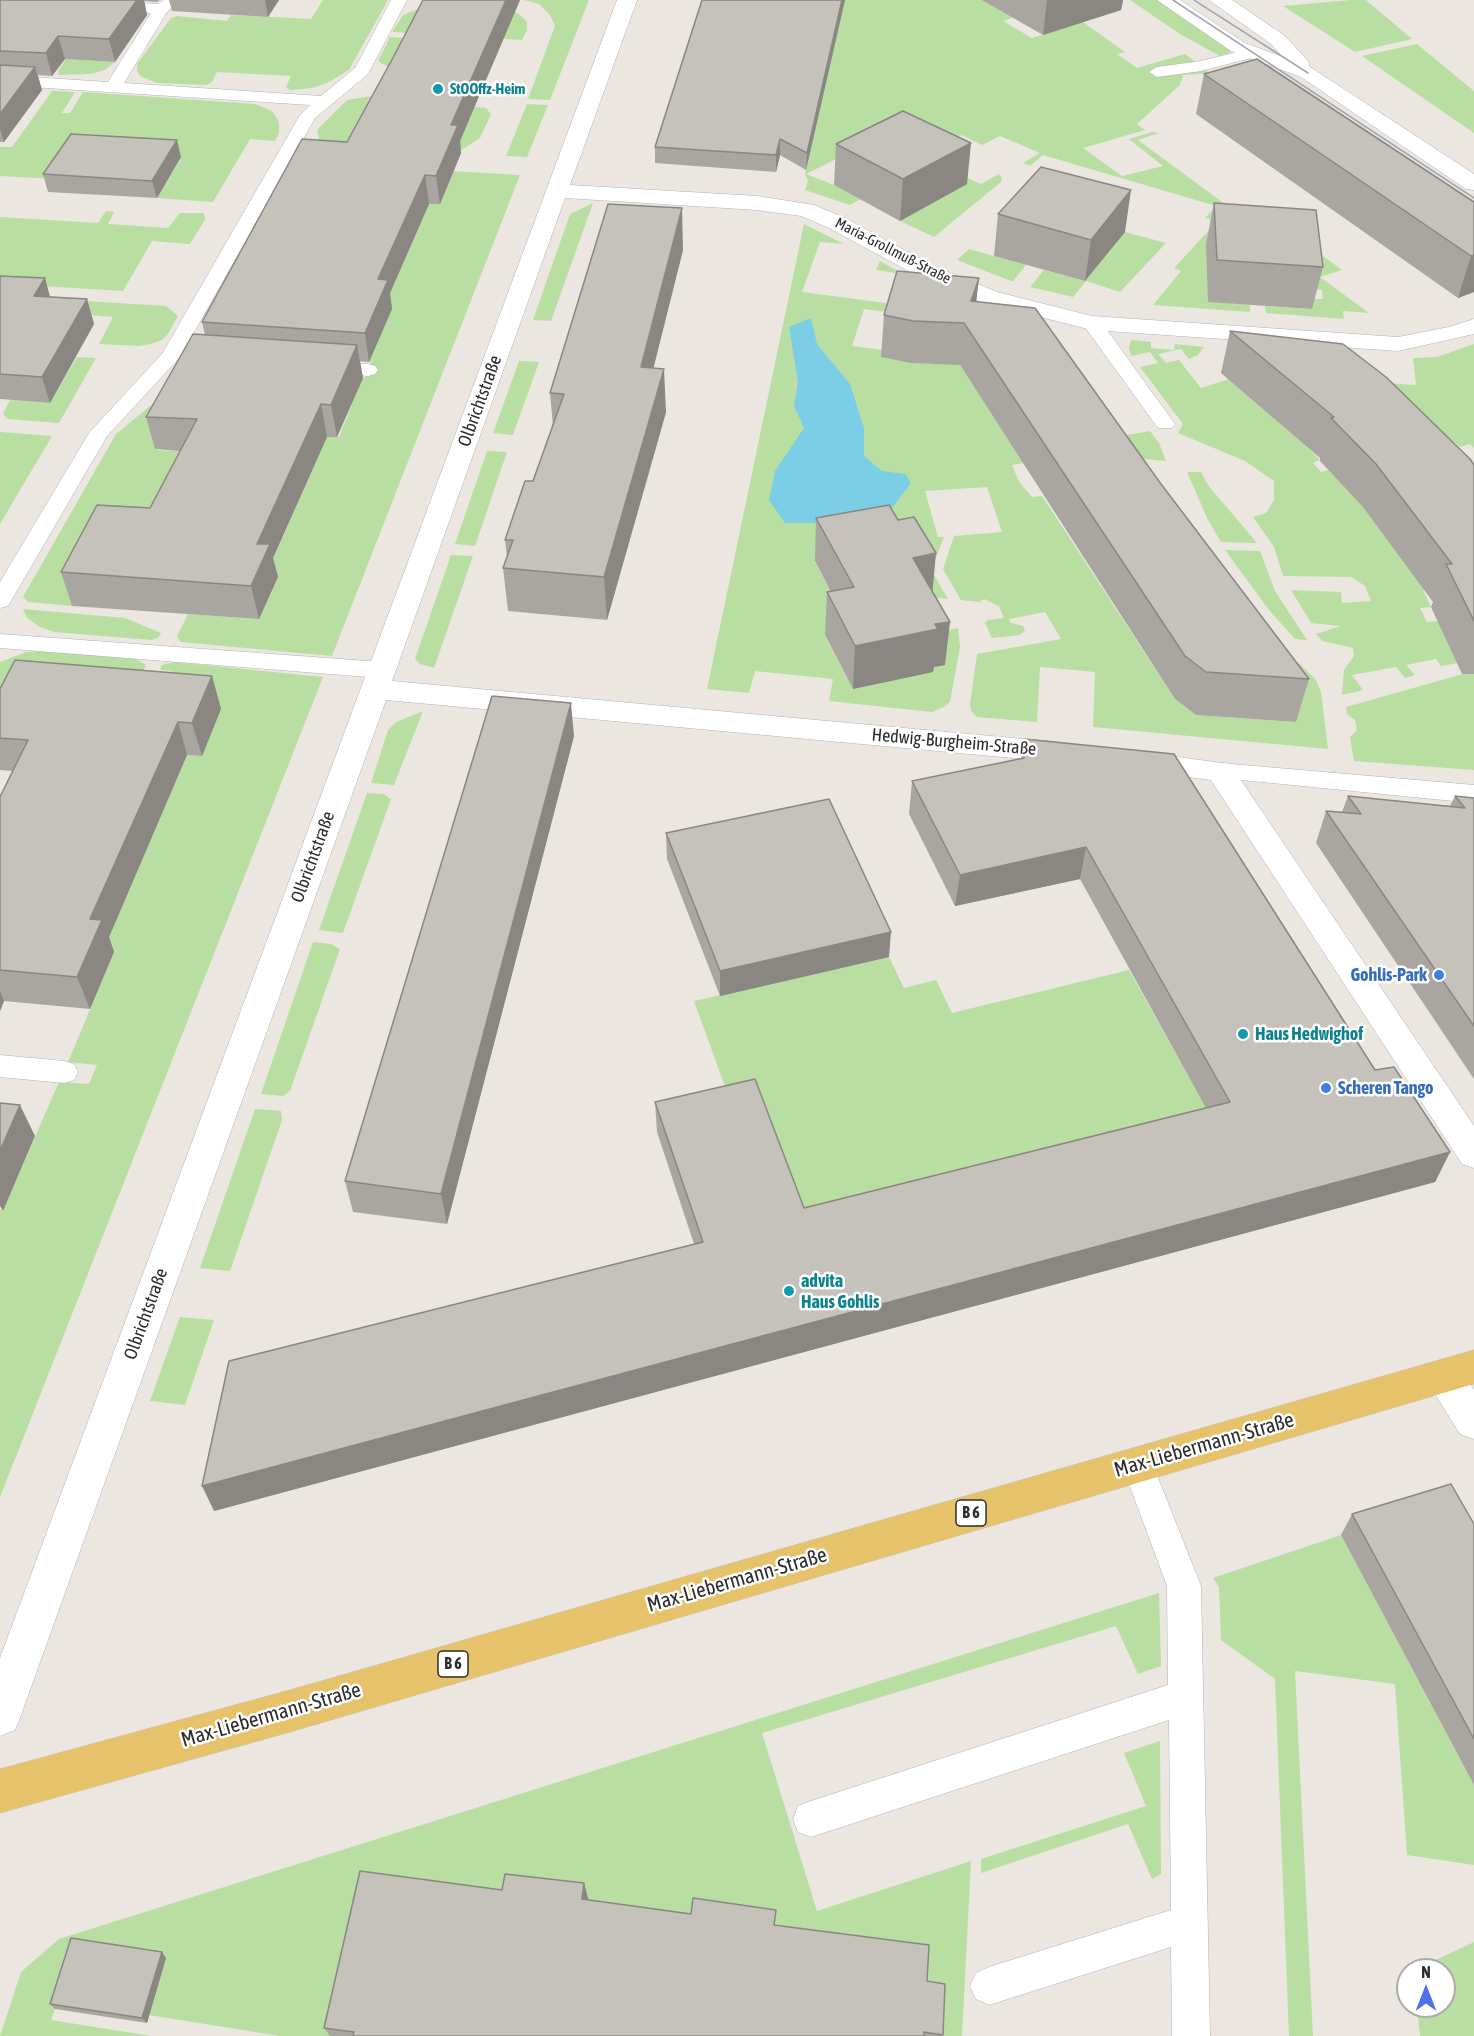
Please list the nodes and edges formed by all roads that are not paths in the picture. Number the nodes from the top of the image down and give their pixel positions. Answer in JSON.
{"nodes":[{"id":1,"x":399,"y":0,"type":"edge"},
{"id":2,"x":627,"y":0,"type":"edge"},
{"id":3,"x":1167,"y":0,"type":"edge"},
{"id":4,"x":1219,"y":0,"type":"edge"},
{"id":5,"x":91,"y":5,"type":"edge"},
{"id":6,"x":168,"y":5,"type":"edge"},
{"id":7,"x":1253,"y":52,"type":"junction"},
{"id":8,"x":1157,"y":72,"type":"dead end"},
{"id":9,"x":1308,"y":73,"type":"junction"},
{"id":10,"x":0,"y":80,"type":"edge"},
{"id":11,"x":113,"y":87,"type":"junction"},
{"id":12,"x":325,"y":101,"type":"junction"},
{"id":13,"x":1474,"y":184,"type":"edge"},
{"id":14,"x":557,"y":191,"type":"junction"},
{"id":15,"x":1092,"y":323,"type":"junction"},
{"id":16,"x":1474,"y":326,"type":"edge"},
{"id":17,"x":170,"y":357,"type":"junction"},
{"id":18,"x":193,"y":359,"type":"edge"},
{"id":19,"x":310,"y":366,"type":"edge"},
{"id":20,"x":368,"y":370,"type":"edge"},
{"id":21,"x":1165,"y":424,"type":"dead end"},
{"id":22,"x":0,"y":601,"type":"edge"},
{"id":23,"x":0,"y":641,"type":"edge"},
{"id":24,"x":378,"y":679,"type":"junction"},
{"id":25,"x":1220,"y":771,"type":"junction"},
{"id":26,"x":1474,"y":794,"type":"edge"},
{"id":27,"x":0,"y":1066,"type":"edge"},
{"id":28,"x":64,"y":1072,"type":"dead end"},
{"id":29,"x":1474,"y":1154,"type":"edge"},
{"id":30,"x":1458,"y":1371,"type":"edge"},
{"id":31,"x":1474,"y":1422,"type":"edge"},
{"id":32,"x":1138,"y":1465,"type":"junction"},
{"id":33,"x":1186,"y":1697,"type":"junction"},
{"id":34,"x":0,"y":1715,"type":"edge"},
{"id":35,"x":0,"y":1791,"type":"edge"},
{"id":36,"x":811,"y":1819,"type":"dead end"},
{"id":37,"x":1189,"y":1923,"type":"junction"},
{"id":38,"x":988,"y":1986,"type":"dead end"},
{"id":39,"x":1191,"y":2036,"type":"edge"}],
"edges":[{"from":1,"to":12,"type":"lane"},
{"from":2,"to":14,"type":"street","name":"Olbrichtstraße"},
{"from":3,"to":7,"type":"street"},
{"from":4,"to":9,"type":"street"},
{"from":5,"to":6,"type":"lane"},
{"from":6,"to":11,"type":"lane"},
{"from":7,"to":8,"type":"lane"},
{"from":7,"to":9,"type":"street"},
{"from":9,"to":13,"type":"street"},
{"from":10,"to":11,"type":"lane"},
{"from":11,"to":12,"type":"lane"},
{"from":12,"to":17,"type":"lane"},
{"from":14,"to":15,"type":"street","name":"Maria-Grollmuß-Straße"},
{"from":14,"to":24,"type":"street","name":"Olbrichtstraße"},
{"from":15,"to":16,"type":"street","name":"Maria-Grollmuß-Straße"},
{"from":15,"to":21,"type":"lane"},
{"from":17,"to":18,"type":"lane"},
{"from":17,"to":22,"type":"lane"},
{"from":19,"to":20,"type":"lane"},
{"from":23,"to":24,"type":"lane"},
{"from":24,"to":25,"type":"street","name":"Hedwig-Burgheim-Straße"},
{"from":24,"to":34,"type":"street","name":"Olbrichtstraße"},
{"from":25,"to":26,"type":"lane"},
{"from":25,"to":29,"type":"street"},
{"from":27,"to":28,"type":"lane"},
{"from":30,"to":31,"type":"street"},
{"from":30,"to":32,"type":"main road","name":"Max-Liebermann-Straße","number":"B 6"},
{"from":32,"to":33,"type":"lane"},
{"from":32,"to":35,"type":"main road","name":"Max-Liebermann-Straße","number":"B 6"},
{"from":33,"to":36,"type":"lane"},
{"from":33,"to":37,"type":"lane"},
{"from":37,"to":38,"type":"lane"},
{"from":37,"to":39,"type":"lane"}]}
